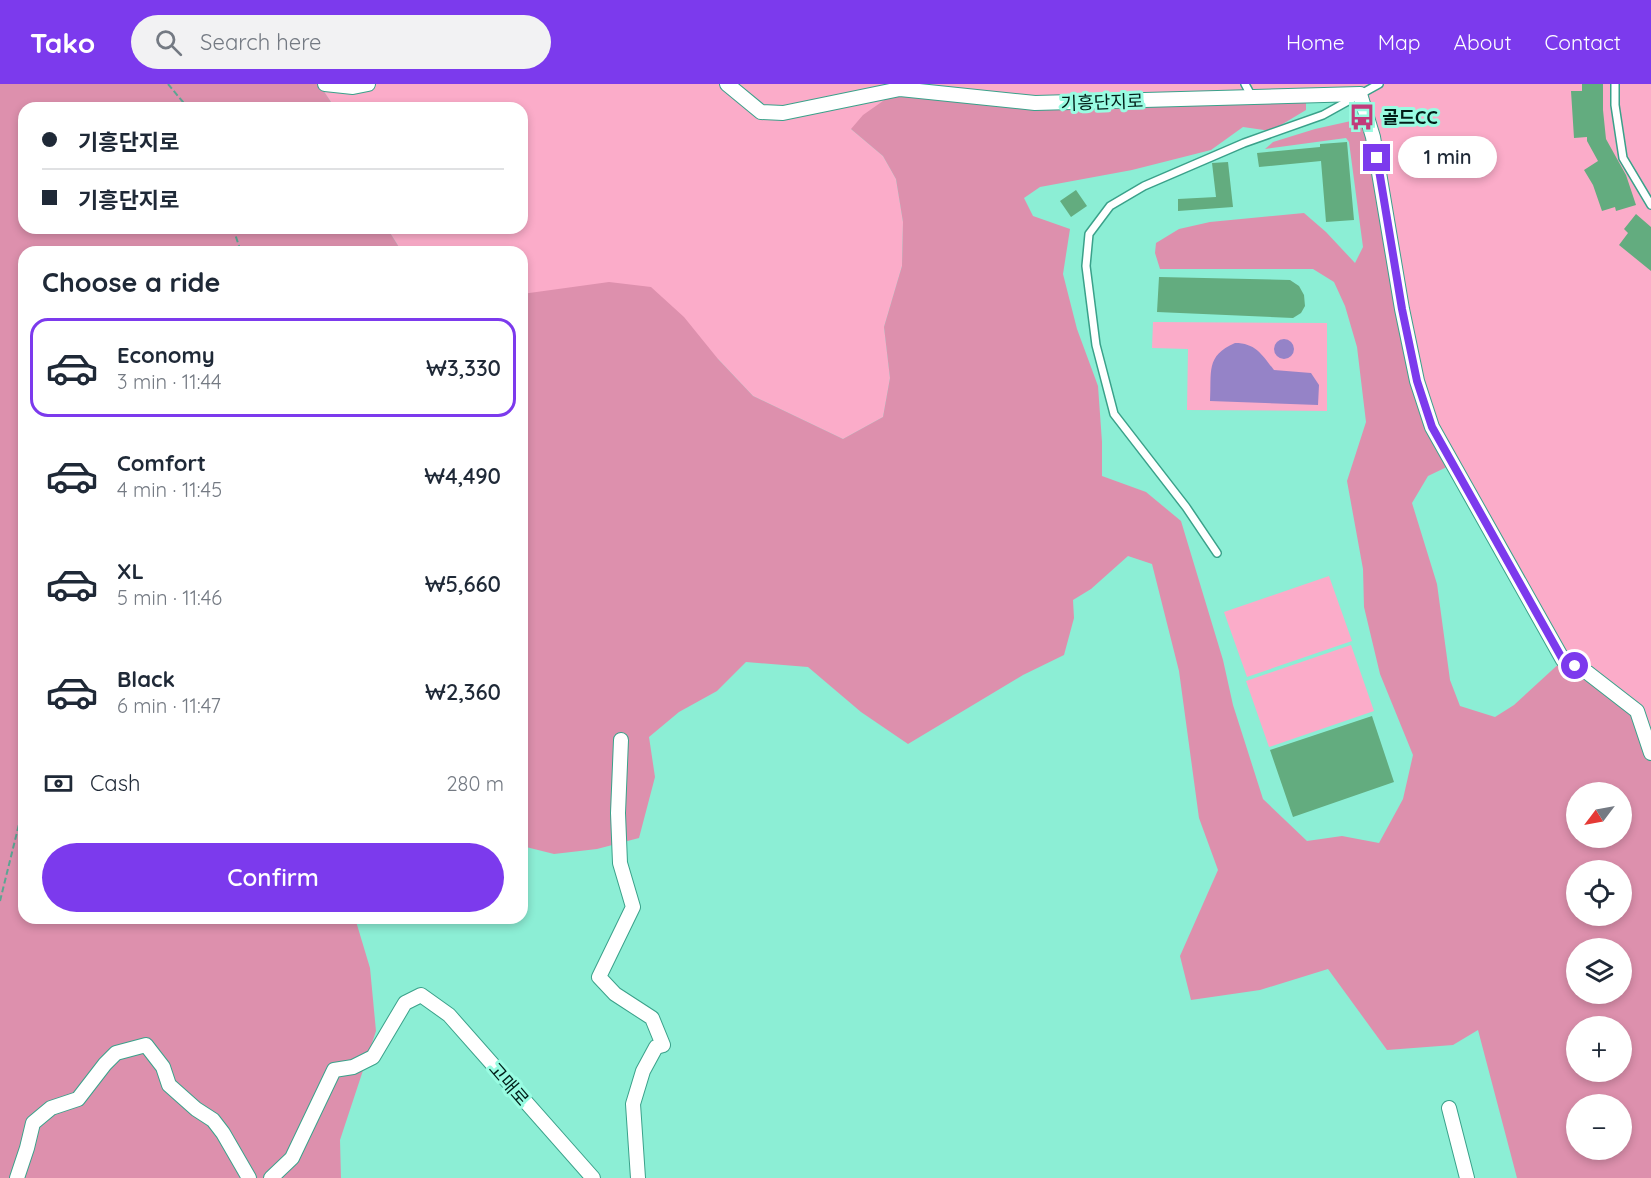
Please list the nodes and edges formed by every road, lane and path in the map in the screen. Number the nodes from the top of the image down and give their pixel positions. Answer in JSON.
{"nodes":[{"id":1,"x":168,"y":84,"type":"edge"},
{"id":2,"x":325,"y":84,"type":"edge"},
{"id":3,"x":368,"y":84,"type":"edge"},
{"id":4,"x":727,"y":84,"type":"edge"},
{"id":5,"x":1245,"y":84,"type":"edge"},
{"id":6,"x":1379,"y":84,"type":"edge"},
{"id":7,"x":1615,"y":84,"type":"edge"},
{"id":8,"x":1360,"y":94,"type":"junction"},
{"id":9,"x":1252,"y":97,"type":"junction"},
{"id":10,"x":183,"y":102,"type":"edge"},
{"id":11,"x":1651,"y":205,"type":"edge"},
{"id":12,"x":1217,"y":553,"type":"dead end"},
{"id":13,"x":621,"y":740,"type":"dead end"},
{"id":14,"x":1651,"y":753,"type":"edge"},
{"id":15,"x":18,"y":828,"type":"edge"},
{"id":16,"x":0,"y":901,"type":"edge"},
{"id":17,"x":1449,"y":1108,"type":"dead end"},
{"id":18,"x":17,"y":1178,"type":"edge"},
{"id":19,"x":249,"y":1178,"type":"edge"},
{"id":20,"x":271,"y":1178,"type":"edge"},
{"id":21,"x":592,"y":1178,"type":"edge"},
{"id":22,"x":638,"y":1178,"type":"edge"},
{"id":23,"x":1467,"y":1178,"type":"edge"}],
"edges":[{"from":1,"to":10,"type":"path"},
{"from":2,"to":3,"type":"street"},
{"from":4,"to":9,"type":"street","name":"기흥단지로"},
{"from":5,"to":9,"type":"lane"},
{"from":6,"to":8,"type":"lane"},
{"from":7,"to":11,"type":"lane"},
{"from":8,"to":9,"type":"street","name":"기흥단지로"},
{"from":8,"to":12,"type":"lane"},
{"from":8,"to":14,"type":"street"},
{"from":13,"to":22,"type":"street"},
{"from":15,"to":16,"type":"path"},
{"from":17,"to":23,"type":"street"},
{"from":18,"to":19,"type":"street"},
{"from":20,"to":21,"type":"street","name":"고매로"}]}
